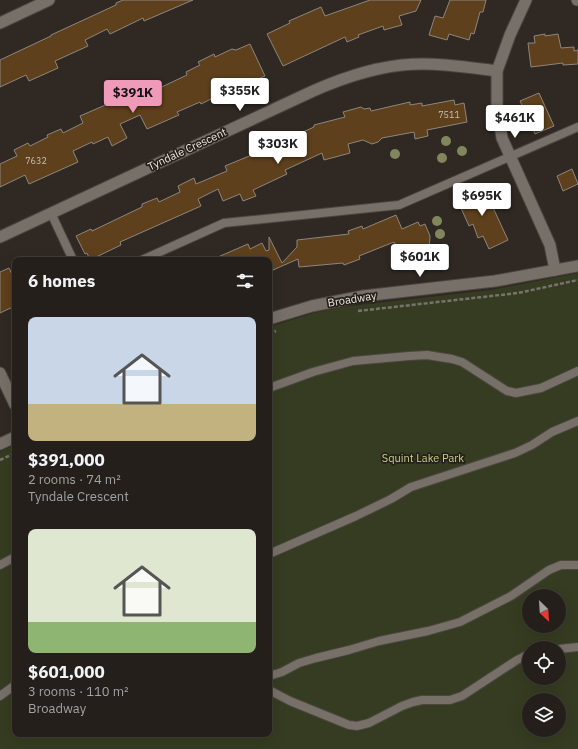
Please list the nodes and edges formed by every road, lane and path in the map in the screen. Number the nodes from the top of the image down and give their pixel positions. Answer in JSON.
{"nodes":[{"id":1,"x":49,"y":0,"type":"edge"},
{"id":2,"x":526,"y":0,"type":"edge"},
{"id":3,"x":0,"y":23,"type":"edge"},
{"id":4,"x":497,"y":71,"type":"junction"},
{"id":5,"x":578,"y":127,"type":"edge"},
{"id":6,"x":510,"y":157,"type":"junction"},
{"id":7,"x":51,"y":213,"type":"junction"},
{"id":8,"x":0,"y":237,"type":"edge"},
{"id":9,"x":72,"y":257,"type":"edge"},
{"id":10,"x":149,"y":257,"type":"edge"},
{"id":11,"x":578,"y":266,"type":"edge"},
{"id":12,"x":555,"y":270,"type":"junction"},
{"id":13,"x":578,"y":280,"type":"edge"},
{"id":14,"x":352,"y":311,"type":"dead end"},
{"id":15,"x":272,"y":318,"type":"edge"},
{"id":16,"x":283,"y":328,"type":"dead end"},
{"id":17,"x":272,"y":333,"type":"edge"},
{"id":18,"x":578,"y":371,"type":"edge"},
{"id":19,"x":0,"y":372,"type":"edge"},
{"id":20,"x":272,"y":387,"type":"edge"},
{"id":21,"x":12,"y":398,"type":"edge"},
{"id":22,"x":578,"y":421,"type":"edge"},
{"id":23,"x":12,"y":438,"type":"edge"},
{"id":24,"x":0,"y":444,"type":"edge"},
{"id":25,"x":12,"y":454,"type":"edge"},
{"id":26,"x":0,"y":460,"type":"edge"},
{"id":27,"x":272,"y":553,"type":"edge"},
{"id":28,"x":12,"y":559,"type":"edge"},
{"id":29,"x":578,"y":565,"type":"edge"},
{"id":30,"x":0,"y":566,"type":"edge"},
{"id":31,"x":578,"y":647,"type":"edge"},
{"id":32,"x":566,"y":648,"type":"edge"},
{"id":33,"x":522,"y":658,"type":"edge"},
{"id":34,"x":272,"y":675,"type":"edge"},
{"id":35,"x":12,"y":687,"type":"edge"},
{"id":36,"x":272,"y":692,"type":"edge"},
{"id":37,"x":0,"y":696,"type":"edge"}],
"edges":[{"from":1,"to":3,"type":"street"},
{"from":2,"to":4,"type":"street"},
{"from":4,"to":6,"type":"street"},
{"from":4,"to":7,"type":"street","name":"Tyndale Crescent"},
{"from":5,"to":6,"type":"lane"},
{"from":6,"to":10,"type":"lane"},
{"from":6,"to":12,"type":"street"},
{"from":7,"to":8,"type":"street","name":"Tyndale Crescent"},
{"from":7,"to":9,"type":"lane"},
{"from":11,"to":12,"type":"street","name":"Broadway"},
{"from":12,"to":15,"type":"street","name":"Broadway"},
{"from":13,"to":14,"type":"path"},
{"from":16,"to":17,"type":"path"},
{"from":18,"to":20,"type":"lane"},
{"from":19,"to":21,"type":"street"},
{"from":22,"to":27,"type":"lane"},
{"from":23,"to":24,"type":"street"},
{"from":25,"to":26,"type":"path"},
{"from":28,"to":30,"type":"lane"},
{"from":29,"to":34,"type":"lane"},
{"from":31,"to":32,"type":"lane"},
{"from":33,"to":36,"type":"lane"},
{"from":35,"to":37,"type":"lane"}]}
